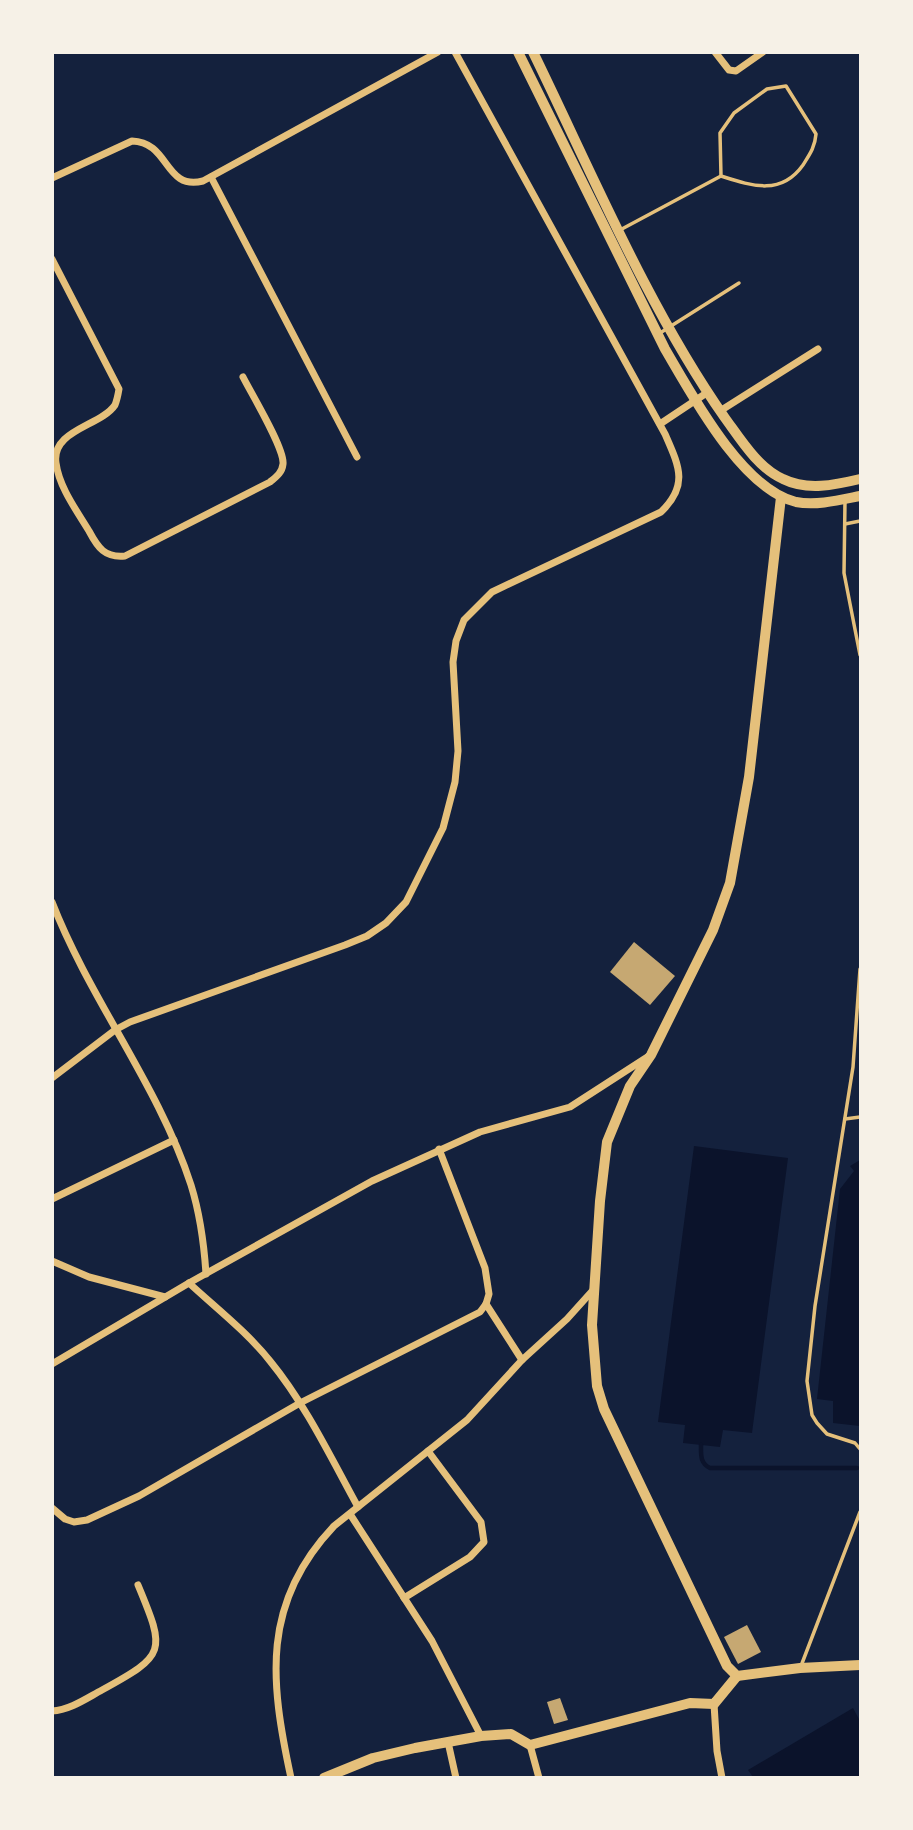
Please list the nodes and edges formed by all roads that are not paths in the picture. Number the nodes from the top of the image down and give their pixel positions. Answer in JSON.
{"nodes":[{"id":1,"x":438,"y":52,"type":"edge"},
{"id":2,"x":455,"y":52,"type":"edge"},
{"id":3,"x":518,"y":52,"type":"edge"},
{"id":4,"x":533,"y":52,"type":"edge"},
{"id":5,"x":715,"y":52,"type":"edge"},
{"id":6,"x":764,"y":52,"type":"edge"},
{"id":7,"x":721,"y":176,"type":"junction"},
{"id":8,"x":211,"y":177,"type":"junction"},
{"id":9,"x":52,"y":178,"type":"edge"},
{"id":10,"x":620,"y":231,"type":"junction"},
{"id":11,"x":609,"y":236,"type":"junction"},
{"id":12,"x":52,"y":258,"type":"edge"},
{"id":13,"x":739,"y":283,"type":"dead end"},
{"id":14,"x":669,"y":327,"type":"junction"},
{"id":15,"x":658,"y":334,"type":"junction"},
{"id":16,"x":818,"y":349,"type":"dead end"},
{"id":17,"x":243,"y":377,"type":"dead end"},
{"id":18,"x":708,"y":392,"type":"junction"},
{"id":19,"x":696,"y":400,"type":"junction"},
{"id":20,"x":720,"y":411,"type":"junction"},
{"id":21,"x":660,"y":424,"type":"junction"},
{"id":22,"x":357,"y":457,"type":"dead end"},
{"id":23,"x":54,"y":461,"type":"edge"},
{"id":24,"x":860,"y":479,"type":"edge"},
{"id":25,"x":860,"y":496,"type":"edge"},
{"id":26,"x":781,"y":497,"type":"junction"},
{"id":27,"x":845,"y":499,"type":"junction"},
{"id":28,"x":860,"y":521,"type":"edge"},
{"id":29,"x":845,"y":524,"type":"junction"},
{"id":30,"x":860,"y":655,"type":"edge"},
{"id":31,"x":52,"y":902,"type":"edge"},
{"id":32,"x":860,"y":969,"type":"edge"},
{"id":33,"x":115,"y":1030,"type":"junction"},
{"id":34,"x":651,"y":1055,"type":"junction"},
{"id":35,"x":52,"y":1078,"type":"edge"},
{"id":36,"x":860,"y":1117,"type":"edge"},
{"id":37,"x":845,"y":1119,"type":"junction"},
{"id":38,"x":174,"y":1140,"type":"junction"},
{"id":39,"x":439,"y":1149,"type":"junction"},
{"id":40,"x":52,"y":1199,"type":"edge"},
{"id":41,"x":52,"y":1261,"type":"edge"},
{"id":42,"x":206,"y":1274,"type":"junction"},
{"id":43,"x":189,"y":1283,"type":"junction"},
{"id":44,"x":596,"y":1287,"type":"junction"},
{"id":45,"x":165,"y":1297,"type":"junction"},
{"id":46,"x":486,"y":1304,"type":"junction"},
{"id":47,"x":522,"y":1360,"type":"junction"},
{"id":48,"x":52,"y":1364,"type":"edge"},
{"id":49,"x":300,"y":1403,"type":"junction"},
{"id":50,"x":860,"y":1449,"type":"edge"},
{"id":51,"x":428,"y":1451,"type":"junction"},
{"id":52,"x":358,"y":1507,"type":"junction"},
{"id":53,"x":52,"y":1508,"type":"edge"},
{"id":54,"x":860,"y":1511,"type":"edge"},
{"id":55,"x":351,"y":1514,"type":"junction"},
{"id":56,"x":138,"y":1585,"type":"dead end"},
{"id":57,"x":404,"y":1598,"type":"junction"},
{"id":58,"x":860,"y":1665,"type":"edge"},
{"id":59,"x":800,"y":1668,"type":"junction"},
{"id":60,"x":737,"y":1676,"type":"junction"},
{"id":61,"x":714,"y":1704,"type":"junction"},
{"id":62,"x":52,"y":1711,"type":"edge"},
{"id":63,"x":481,"y":1736,"type":"junction"},
{"id":64,"x":448,"y":1742,"type":"junction"},
{"id":65,"x":530,"y":1745,"type":"junction"},
{"id":66,"x":290,"y":1777,"type":"edge"},
{"id":67,"x":324,"y":1777,"type":"edge"},
{"id":68,"x":456,"y":1777,"type":"edge"},
{"id":69,"x":539,"y":1777,"type":"edge"},
{"id":70,"x":722,"y":1777,"type":"edge"}],
"edges":[{"from":1,"to":8,"type":"street"},
{"from":2,"to":21,"type":"street"},
{"from":3,"to":11,"type":"street"},
{"from":4,"to":10,"type":"street"},
{"from":5,"to":6,"type":"street"},
{"from":7,"to":7,"type":"lane"},
{"from":7,"to":10,"type":"lane"},
{"from":8,"to":9,"type":"street"},
{"from":8,"to":22,"type":"street"},
{"from":10,"to":11,"type":"lane"},
{"from":10,"to":14,"type":"street"},
{"from":11,"to":15,"type":"street"},
{"from":12,"to":23,"type":"street"},
{"from":13,"to":14,"type":"lane"},
{"from":14,"to":15,"type":"lane"},
{"from":14,"to":18,"type":"street"},
{"from":15,"to":19,"type":"street"},
{"from":16,"to":20,"type":"street"},
{"from":17,"to":23,"type":"street"},
{"from":18,"to":19,"type":"street"},
{"from":18,"to":20,"type":"street"},
{"from":19,"to":21,"type":"street"},
{"from":19,"to":26,"type":"street"},
{"from":20,"to":24,"type":"street"},
{"from":21,"to":33,"type":"street"},
{"from":25,"to":27,"type":"street"},
{"from":26,"to":27,"type":"street"},
{"from":26,"to":34,"type":"street"},
{"from":27,"to":29,"type":"lane"},
{"from":28,"to":29,"type":"lane"},
{"from":29,"to":30,"type":"lane"},
{"from":31,"to":33,"type":"street"},
{"from":32,"to":37,"type":"lane"},
{"from":33,"to":35,"type":"street"},
{"from":33,"to":38,"type":"street"},
{"from":34,"to":39,"type":"street"},
{"from":34,"to":44,"type":"street"},
{"from":36,"to":37,"type":"lane"},
{"from":37,"to":50,"type":"lane"},
{"from":38,"to":40,"type":"street"},
{"from":38,"to":42,"type":"street"},
{"from":39,"to":42,"type":"street"},
{"from":39,"to":46,"type":"street"},
{"from":41,"to":45,"type":"street"},
{"from":42,"to":43,"type":"street"},
{"from":43,"to":45,"type":"street"},
{"from":43,"to":49,"type":"street"},
{"from":44,"to":47,"type":"street"},
{"from":44,"to":60,"type":"street"},
{"from":45,"to":48,"type":"street"},
{"from":46,"to":47,"type":"street"},
{"from":46,"to":49,"type":"street"},
{"from":47,"to":51,"type":"street"},
{"from":49,"to":52,"type":"street"},
{"from":49,"to":53,"type":"street"},
{"from":51,"to":52,"type":"street"},
{"from":51,"to":57,"type":"street"},
{"from":52,"to":55,"type":"street"},
{"from":54,"to":59,"type":"lane"},
{"from":55,"to":57,"type":"street"},
{"from":55,"to":66,"type":"street"},
{"from":56,"to":62,"type":"street"},
{"from":57,"to":63,"type":"street"},
{"from":58,"to":59,"type":"street"},
{"from":59,"to":60,"type":"street"},
{"from":60,"to":61,"type":"street"},
{"from":61,"to":65,"type":"street"},
{"from":61,"to":70,"type":"street"},
{"from":63,"to":64,"type":"street"},
{"from":63,"to":65,"type":"street"},
{"from":64,"to":67,"type":"street"},
{"from":64,"to":68,"type":"street"},
{"from":65,"to":69,"type":"street"}]}
